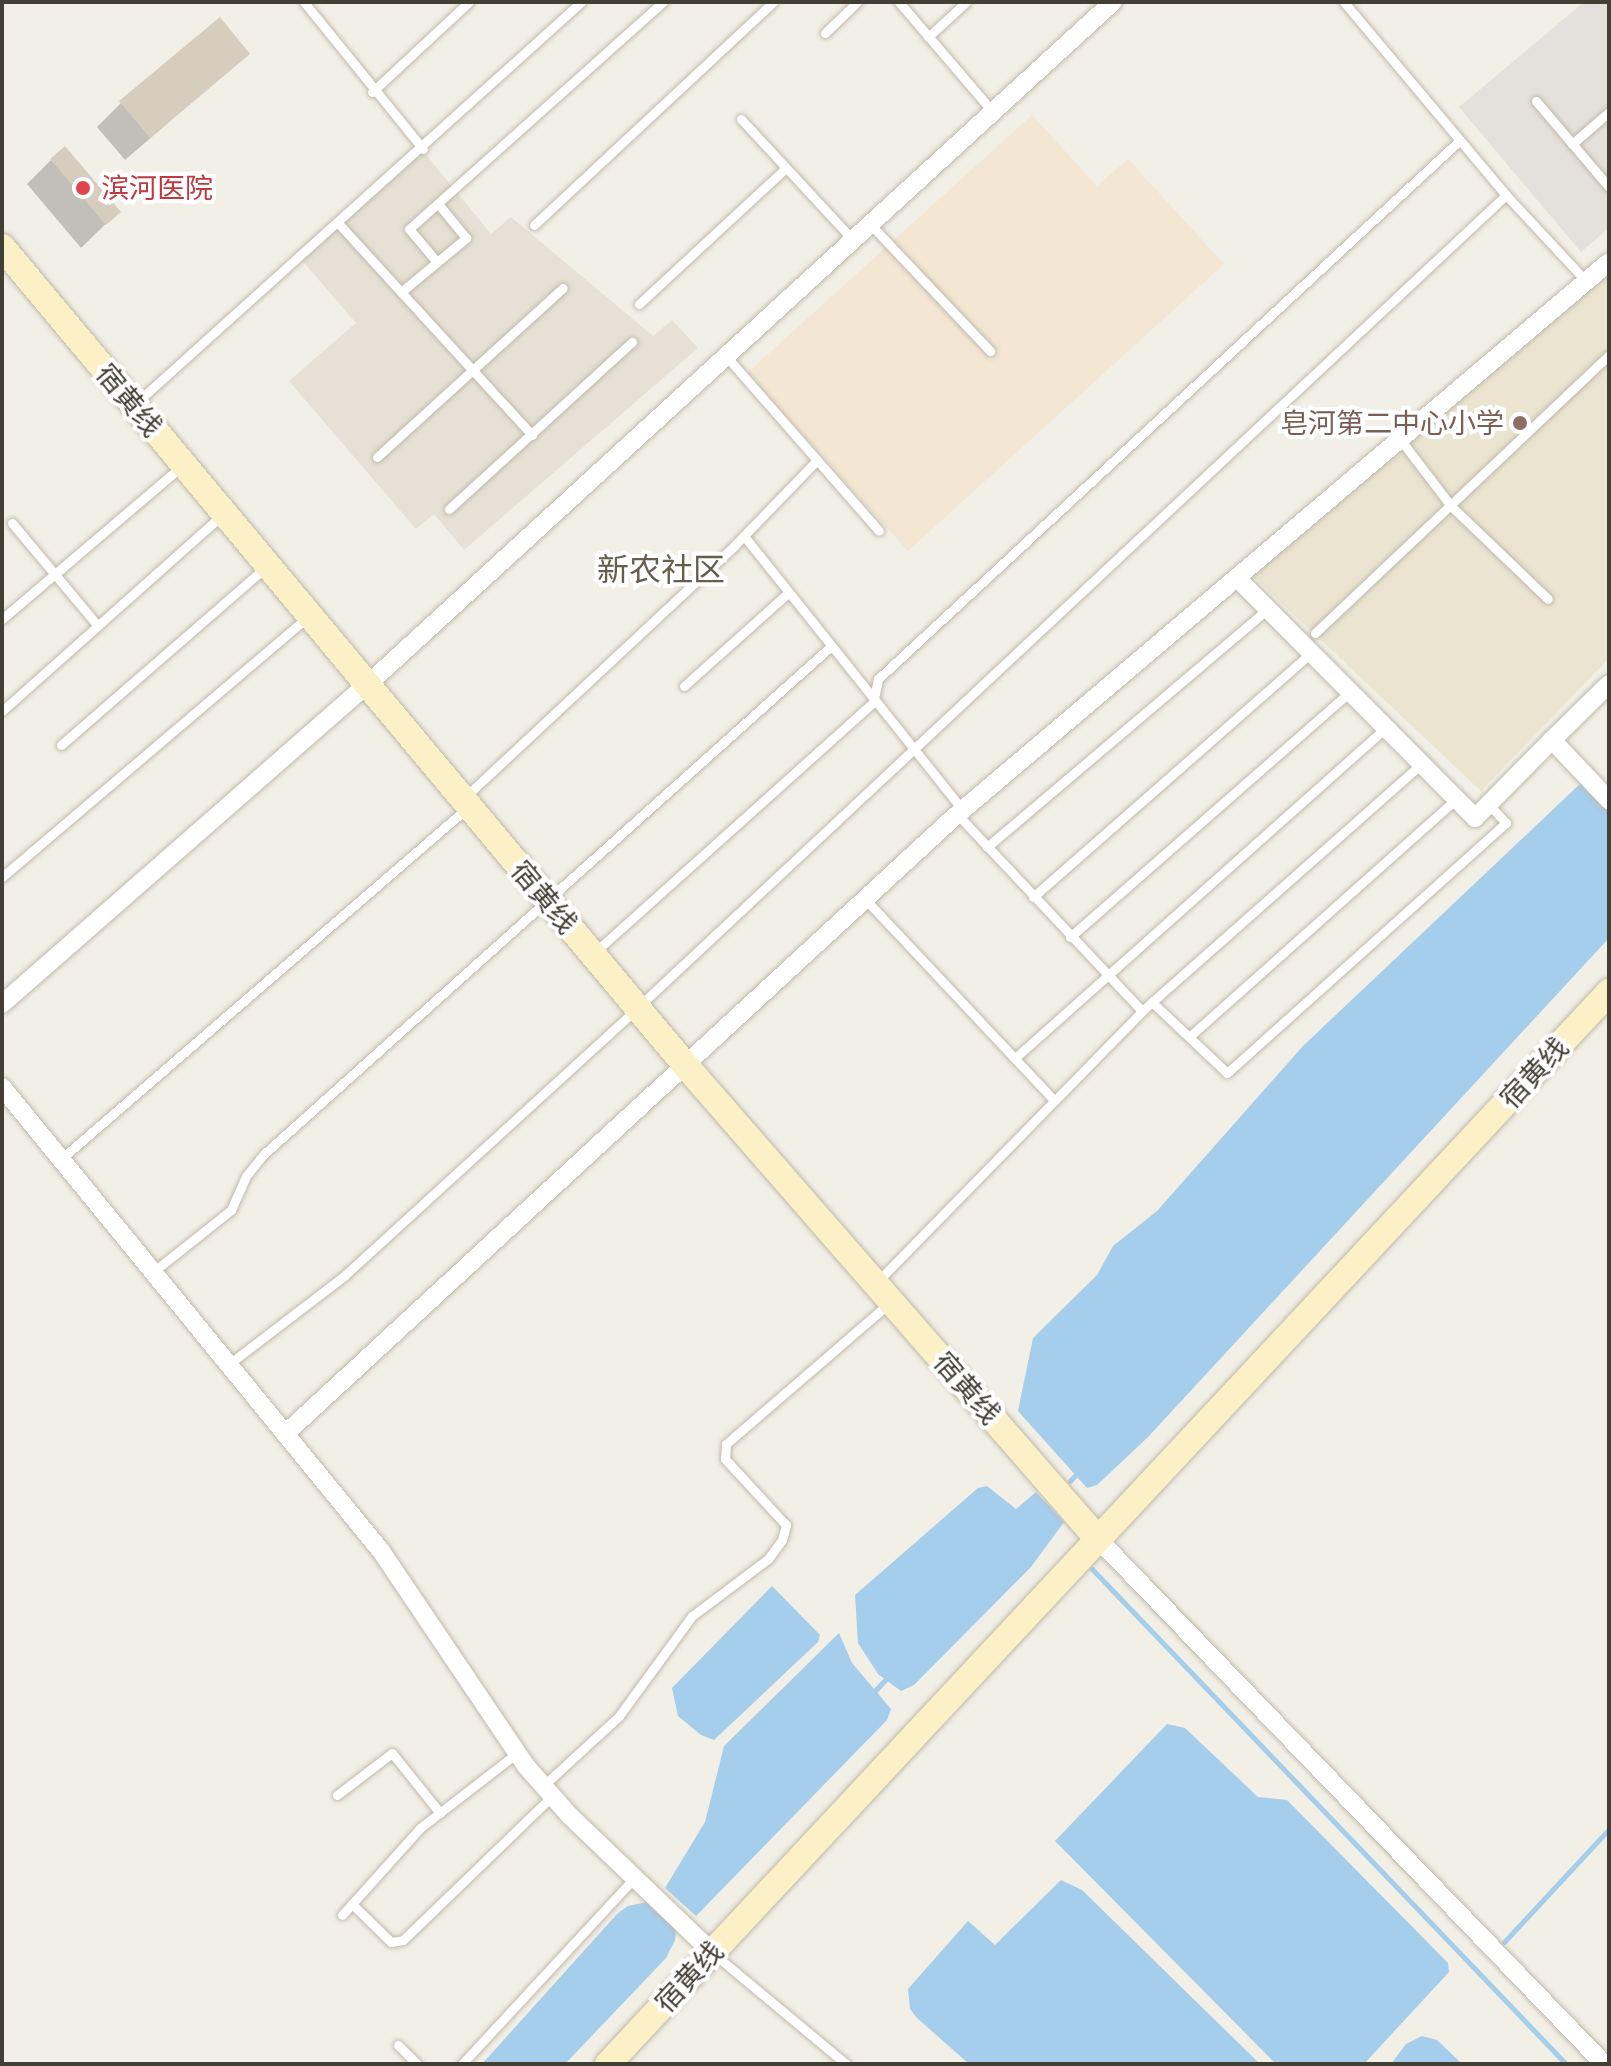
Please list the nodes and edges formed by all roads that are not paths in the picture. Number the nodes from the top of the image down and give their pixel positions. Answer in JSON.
{"nodes":[{"id":1,"x":304,"y":2,"type":"edge"},
{"id":2,"x":469,"y":2,"type":"edge"},
{"id":3,"x":581,"y":2,"type":"edge"},
{"id":4,"x":663,"y":2,"type":"edge"},
{"id":5,"x":773,"y":2,"type":"edge"},
{"id":6,"x":857,"y":2,"type":"edge"},
{"id":7,"x":899,"y":2,"type":"edge"},
{"id":8,"x":966,"y":2,"type":"edge"},
{"id":9,"x":1113,"y":2,"type":"edge"},
{"id":10,"x":1344,"y":2,"type":"edge"},
{"id":11,"x":825,"y":33,"type":"dead end"},
{"id":12,"x":928,"y":37,"type":"junction"},
{"id":13,"x":372,"y":92,"type":"junction"},
{"id":14,"x":1536,"y":101,"type":"dead end"},
{"id":15,"x":993,"y":112,"type":"junction"},
{"id":16,"x":1609,"y":112,"type":"edge"},
{"id":17,"x":741,"y":119,"type":"dead end"},
{"id":18,"x":1460,"y":140,"type":"junction"},
{"id":19,"x":1572,"y":144,"type":"junction"},
{"id":20,"x":423,"y":149,"type":"junction"},
{"id":21,"x":786,"y":168,"type":"junction"},
{"id":22,"x":1609,"y":187,"type":"edge"},
{"id":23,"x":1506,"y":195,"type":"junction"},
{"id":24,"x":439,"y":205,"type":"junction"},
{"id":25,"x":339,"y":224,"type":"junction"},
{"id":26,"x":870,"y":224,"type":"junction"},
{"id":27,"x":534,"y":225,"type":"dead end"},
{"id":28,"x":853,"y":240,"type":"junction"},
{"id":29,"x":2,"y":247,"type":"edge"},
{"id":30,"x":437,"y":262,"type":"junction"},
{"id":31,"x":1609,"y":262,"type":"edge"},
{"id":32,"x":1586,"y":281,"type":"junction"},
{"id":33,"x":563,"y":288,"type":"dead end"},
{"id":34,"x":401,"y":292,"type":"junction"},
{"id":35,"x":639,"y":304,"type":"dead end"},
{"id":36,"x":632,"y":342,"type":"dead end"},
{"id":37,"x":990,"y":351,"type":"dead end"},
{"id":38,"x":1609,"y":355,"type":"edge"},
{"id":39,"x":726,"y":356,"type":"junction"},
{"id":40,"x":472,"y":370,"type":"junction"},
{"id":41,"x":133,"y":405,"type":"junction"},
{"id":42,"x":532,"y":435,"type":"junction"},
{"id":43,"x":1400,"y":439,"type":"junction"},
{"id":44,"x":377,"y":457,"type":"dead end"},
{"id":45,"x":816,"y":461,"type":"junction"},
{"id":46,"x":183,"y":465,"type":"junction"},
{"id":47,"x":1451,"y":506,"type":"junction"},
{"id":48,"x":449,"y":509,"type":"dead end"},
{"id":49,"x":224,"y":513,"type":"junction"},
{"id":50,"x":12,"y":523,"type":"dead end"},
{"id":51,"x":879,"y":531,"type":"dead end"},
{"id":52,"x":744,"y":536,"type":"junction"},
{"id":53,"x":267,"y":566,"type":"junction"},
{"id":54,"x":55,"y":574,"type":"junction"},
{"id":55,"x":1237,"y":578,"type":"junction"},
{"id":56,"x":788,"y":593,"type":"junction"},
{"id":57,"x":1548,"y":599,"type":"dead end"},
{"id":58,"x":1268,"y":609,"type":"junction"},
{"id":59,"x":308,"y":616,"type":"junction"},
{"id":60,"x":2,"y":619,"type":"edge"},
{"id":61,"x":98,"y":626,"type":"junction"},
{"id":62,"x":1315,"y":633,"type":"dead end"},
{"id":63,"x":830,"y":647,"type":"junction"},
{"id":64,"x":1311,"y":653,"type":"junction"},
{"id":65,"x":1609,"y":684,"type":"edge"},
{"id":66,"x":367,"y":685,"type":"junction"},
{"id":67,"x":684,"y":686,"type":"dead end"},
{"id":68,"x":1350,"y":692,"type":"junction"},
{"id":69,"x":873,"y":703,"type":"junction"},
{"id":70,"x":2,"y":711,"type":"edge"},
{"id":71,"x":1386,"y":728,"type":"junction"},
{"id":72,"x":1552,"y":740,"type":"junction"},
{"id":73,"x":61,"y":745,"type":"dead end"},
{"id":74,"x":915,"y":754,"type":"junction"},
{"id":75,"x":1421,"y":764,"type":"junction"},
{"id":76,"x":1456,"y":799,"type":"junction"},
{"id":77,"x":1609,"y":800,"type":"edge"},
{"id":78,"x":465,"y":803,"type":"junction"},
{"id":79,"x":1489,"y":805,"type":"junction"},
{"id":80,"x":960,"y":812,"type":"junction"},
{"id":81,"x":987,"y":847,"type":"junction"},
{"id":82,"x":2,"y":877,"type":"edge"},
{"id":83,"x":1033,"y":897,"type":"junction"},
{"id":84,"x":866,"y":900,"type":"junction"},
{"id":85,"x":549,"y":903,"type":"junction"},
{"id":86,"x":1070,"y":937,"type":"junction"},
{"id":87,"x":592,"y":954,"type":"junction"},
{"id":88,"x":1107,"y":976,"type":"junction"},
{"id":89,"x":1609,"y":992,"type":"edge"},
{"id":90,"x":1152,"y":1002,"type":"junction"},
{"id":91,"x":2,"y":1004,"type":"edge"},
{"id":92,"x":637,"y":1008,"type":"junction"},
{"id":93,"x":1142,"y":1011,"type":"junction"},
{"id":94,"x":1189,"y":1037,"type":"junction"},
{"id":95,"x":1015,"y":1058,"type":"junction"},
{"id":96,"x":686,"y":1066,"type":"junction"},
{"id":97,"x":2,"y":1087,"type":"edge"},
{"id":98,"x":1053,"y":1099,"type":"junction"},
{"id":99,"x":61,"y":1159,"type":"junction"},
{"id":100,"x":153,"y":1272,"type":"junction"},
{"id":101,"x":884,"y":1293,"type":"junction"},
{"id":102,"x":229,"y":1364,"type":"junction"},
{"id":103,"x":285,"y":1434,"type":"junction"},
{"id":104,"x":1097,"y":1538,"type":"junction"},
{"id":105,"x":517,"y":1753,"type":"junction"},
{"id":106,"x":547,"y":1791,"type":"junction"},
{"id":107,"x":337,"y":1795,"type":"dead end"},
{"id":108,"x":440,"y":1813,"type":"junction"},
{"id":109,"x":634,"y":1878,"type":"junction"},
{"id":110,"x":352,"y":1904,"type":"junction"},
{"id":111,"x":342,"y":1915,"type":"dead end"},
{"id":112,"x":712,"y":1952,"type":"junction"},
{"id":113,"x":398,"y":2045,"type":"dead end"},
{"id":114,"x":834,"y":2060,"type":"edge"},
{"id":115,"x":417,"y":2064,"type":"edge"},
{"id":116,"x":462,"y":2064,"type":"edge"},
{"id":117,"x":608,"y":2064,"type":"edge"},
{"id":118,"x":846,"y":2064,"type":"edge"},
{"id":119,"x":1604,"y":2064,"type":"edge"}],
"edges":[{"from":1,"to":13,"type":"lane"},
{"from":2,"to":13,"type":"lane"},
{"from":3,"to":20,"type":"lane"},
{"from":4,"to":24,"type":"lane"},
{"from":5,"to":27,"type":"lane"},
{"from":6,"to":11,"type":"lane"},
{"from":7,"to":12,"type":"lane"},
{"from":8,"to":12,"type":"lane"},
{"from":9,"to":15,"type":"street"},
{"from":10,"to":18,"type":"lane"},
{"from":12,"to":15,"type":"lane"},
{"from":13,"to":20,"type":"lane"},
{"from":14,"to":19,"type":"lane"},
{"from":15,"to":26,"type":"street"},
{"from":16,"to":19,"type":"lane"},
{"from":17,"to":21,"type":"lane"},
{"from":18,"to":23,"type":"lane"},
{"from":18,"to":69,"type":"lane"},
{"from":19,"to":22,"type":"lane"},
{"from":20,"to":25,"type":"lane"},
{"from":21,"to":28,"type":"lane"},
{"from":21,"to":35,"type":"lane"},
{"from":23,"to":32,"type":"lane"},
{"from":23,"to":74,"type":"lane"},
{"from":24,"to":30,"type":"lane"},
{"from":24,"to":30,"type":"lane"},
{"from":25,"to":34,"type":"lane"},
{"from":25,"to":41,"type":"lane"},
{"from":26,"to":28,"type":"street"},
{"from":26,"to":37,"type":"lane"},
{"from":28,"to":39,"type":"street"},
{"from":29,"to":41,"type":"main road","name":"宿黄线"},
{"from":30,"to":34,"type":"lane"},
{"from":31,"to":32,"type":"street"},
{"from":32,"to":43,"type":"street"},
{"from":33,"to":40,"type":"lane"},
{"from":34,"to":40,"type":"lane"},
{"from":36,"to":42,"type":"lane"},
{"from":38,"to":47,"type":"lane"},
{"from":39,"to":45,"type":"lane"},
{"from":39,"to":66,"type":"street"},
{"from":40,"to":42,"type":"lane"},
{"from":40,"to":44,"type":"lane"},
{"from":41,"to":46,"type":"main road","name":"宿黄线"},
{"from":42,"to":48,"type":"lane"},
{"from":43,"to":47,"type":"lane"},
{"from":43,"to":55,"type":"street"},
{"from":45,"to":51,"type":"lane"},
{"from":45,"to":52,"type":"lane"},
{"from":46,"to":49,"type":"main road","name":"宿黄线"},
{"from":46,"to":54,"type":"lane"},
{"from":47,"to":57,"type":"lane"},
{"from":47,"to":62,"type":"lane"},
{"from":49,"to":53,"type":"main road","name":"宿黄线"},
{"from":49,"to":61,"type":"lane"},
{"from":50,"to":54,"type":"lane"},
{"from":52,"to":56,"type":"lane"},
{"from":52,"to":78,"type":"lane"},
{"from":53,"to":59,"type":"main road","name":"宿黄线"},
{"from":53,"to":73,"type":"lane"},
{"from":54,"to":60,"type":"lane"},
{"from":54,"to":61,"type":"lane"},
{"from":55,"to":58,"type":"street"},
{"from":55,"to":80,"type":"street"},
{"from":56,"to":63,"type":"lane"},
{"from":56,"to":67,"type":"lane"},
{"from":58,"to":64,"type":"street"},
{"from":58,"to":81,"type":"lane"},
{"from":59,"to":66,"type":"main road","name":"宿黄线"},
{"from":59,"to":82,"type":"lane"},
{"from":61,"to":70,"type":"lane"},
{"from":63,"to":69,"type":"lane"},
{"from":63,"to":85,"type":"lane"},
{"from":64,"to":68,"type":"street"},
{"from":64,"to":83,"type":"lane"},
{"from":65,"to":72,"type":"street"},
{"from":66,"to":78,"type":"main road","name":"宿黄线"},
{"from":66,"to":91,"type":"street"},
{"from":68,"to":71,"type":"street"},
{"from":68,"to":86,"type":"lane"},
{"from":69,"to":74,"type":"lane"},
{"from":69,"to":87,"type":"lane"},
{"from":71,"to":75,"type":"street"},
{"from":71,"to":88,"type":"lane"},
{"from":72,"to":77,"type":"street"},
{"from":72,"to":79,"type":"street"},
{"from":74,"to":80,"type":"lane"},
{"from":74,"to":92,"type":"lane"},
{"from":75,"to":76,"type":"street"},
{"from":75,"to":90,"type":"lane"},
{"from":76,"to":79,"type":"street"},
{"from":76,"to":94,"type":"lane"},
{"from":78,"to":85,"type":"main road","name":"宿黄线"},
{"from":78,"to":99,"type":"lane"},
{"from":79,"to":94,"type":"lane"},
{"from":80,"to":81,"type":"lane"},
{"from":80,"to":84,"type":"street"},
{"from":81,"to":83,"type":"lane"},
{"from":83,"to":86,"type":"lane"},
{"from":84,"to":95,"type":"lane"},
{"from":84,"to":96,"type":"street"},
{"from":85,"to":87,"type":"main road","name":"宿黄线"},
{"from":85,"to":100,"type":"lane"},
{"from":86,"to":88,"type":"lane"},
{"from":87,"to":92,"type":"main road","name":"宿黄线"},
{"from":88,"to":93,"type":"lane"},
{"from":88,"to":95,"type":"lane"},
{"from":89,"to":104,"type":"main road","name":"宿黄线"},
{"from":90,"to":93,"type":"lane"},
{"from":90,"to":94,"type":"lane"},
{"from":92,"to":96,"type":"main road","name":"宿黄线"},
{"from":92,"to":102,"type":"lane"},
{"from":93,"to":98,"type":"lane"},
{"from":95,"to":98,"type":"lane"},
{"from":96,"to":101,"type":"main road","name":"宿黄线"},
{"from":96,"to":103,"type":"street"},
{"from":97,"to":99,"type":"street"},
{"from":98,"to":101,"type":"lane"},
{"from":99,"to":100,"type":"street"},
{"from":100,"to":102,"type":"street"},
{"from":101,"to":104,"type":"main road","name":"宿黄线"},
{"from":101,"to":106,"type":"lane"},
{"from":102,"to":103,"type":"street"},
{"from":103,"to":105,"type":"street"},
{"from":104,"to":112,"type":"main road","name":"宿黄线"},
{"from":104,"to":119,"type":"street"},
{"from":105,"to":106,"type":"street"},
{"from":105,"to":108,"type":"lane"},
{"from":106,"to":109,"type":"street"},
{"from":106,"to":110,"type":"lane"},
{"from":107,"to":108,"type":"lane"},
{"from":108,"to":110,"type":"lane"},
{"from":109,"to":112,"type":"street"},
{"from":109,"to":116,"type":"lane"},
{"from":110,"to":111,"type":"lane"},
{"from":112,"to":114,"type":"lane"},
{"from":112,"to":117,"type":"main road","name":"宿黄线"},
{"from":113,"to":115,"type":"lane"},
{"from":114,"to":118,"type":"lane"}]}
